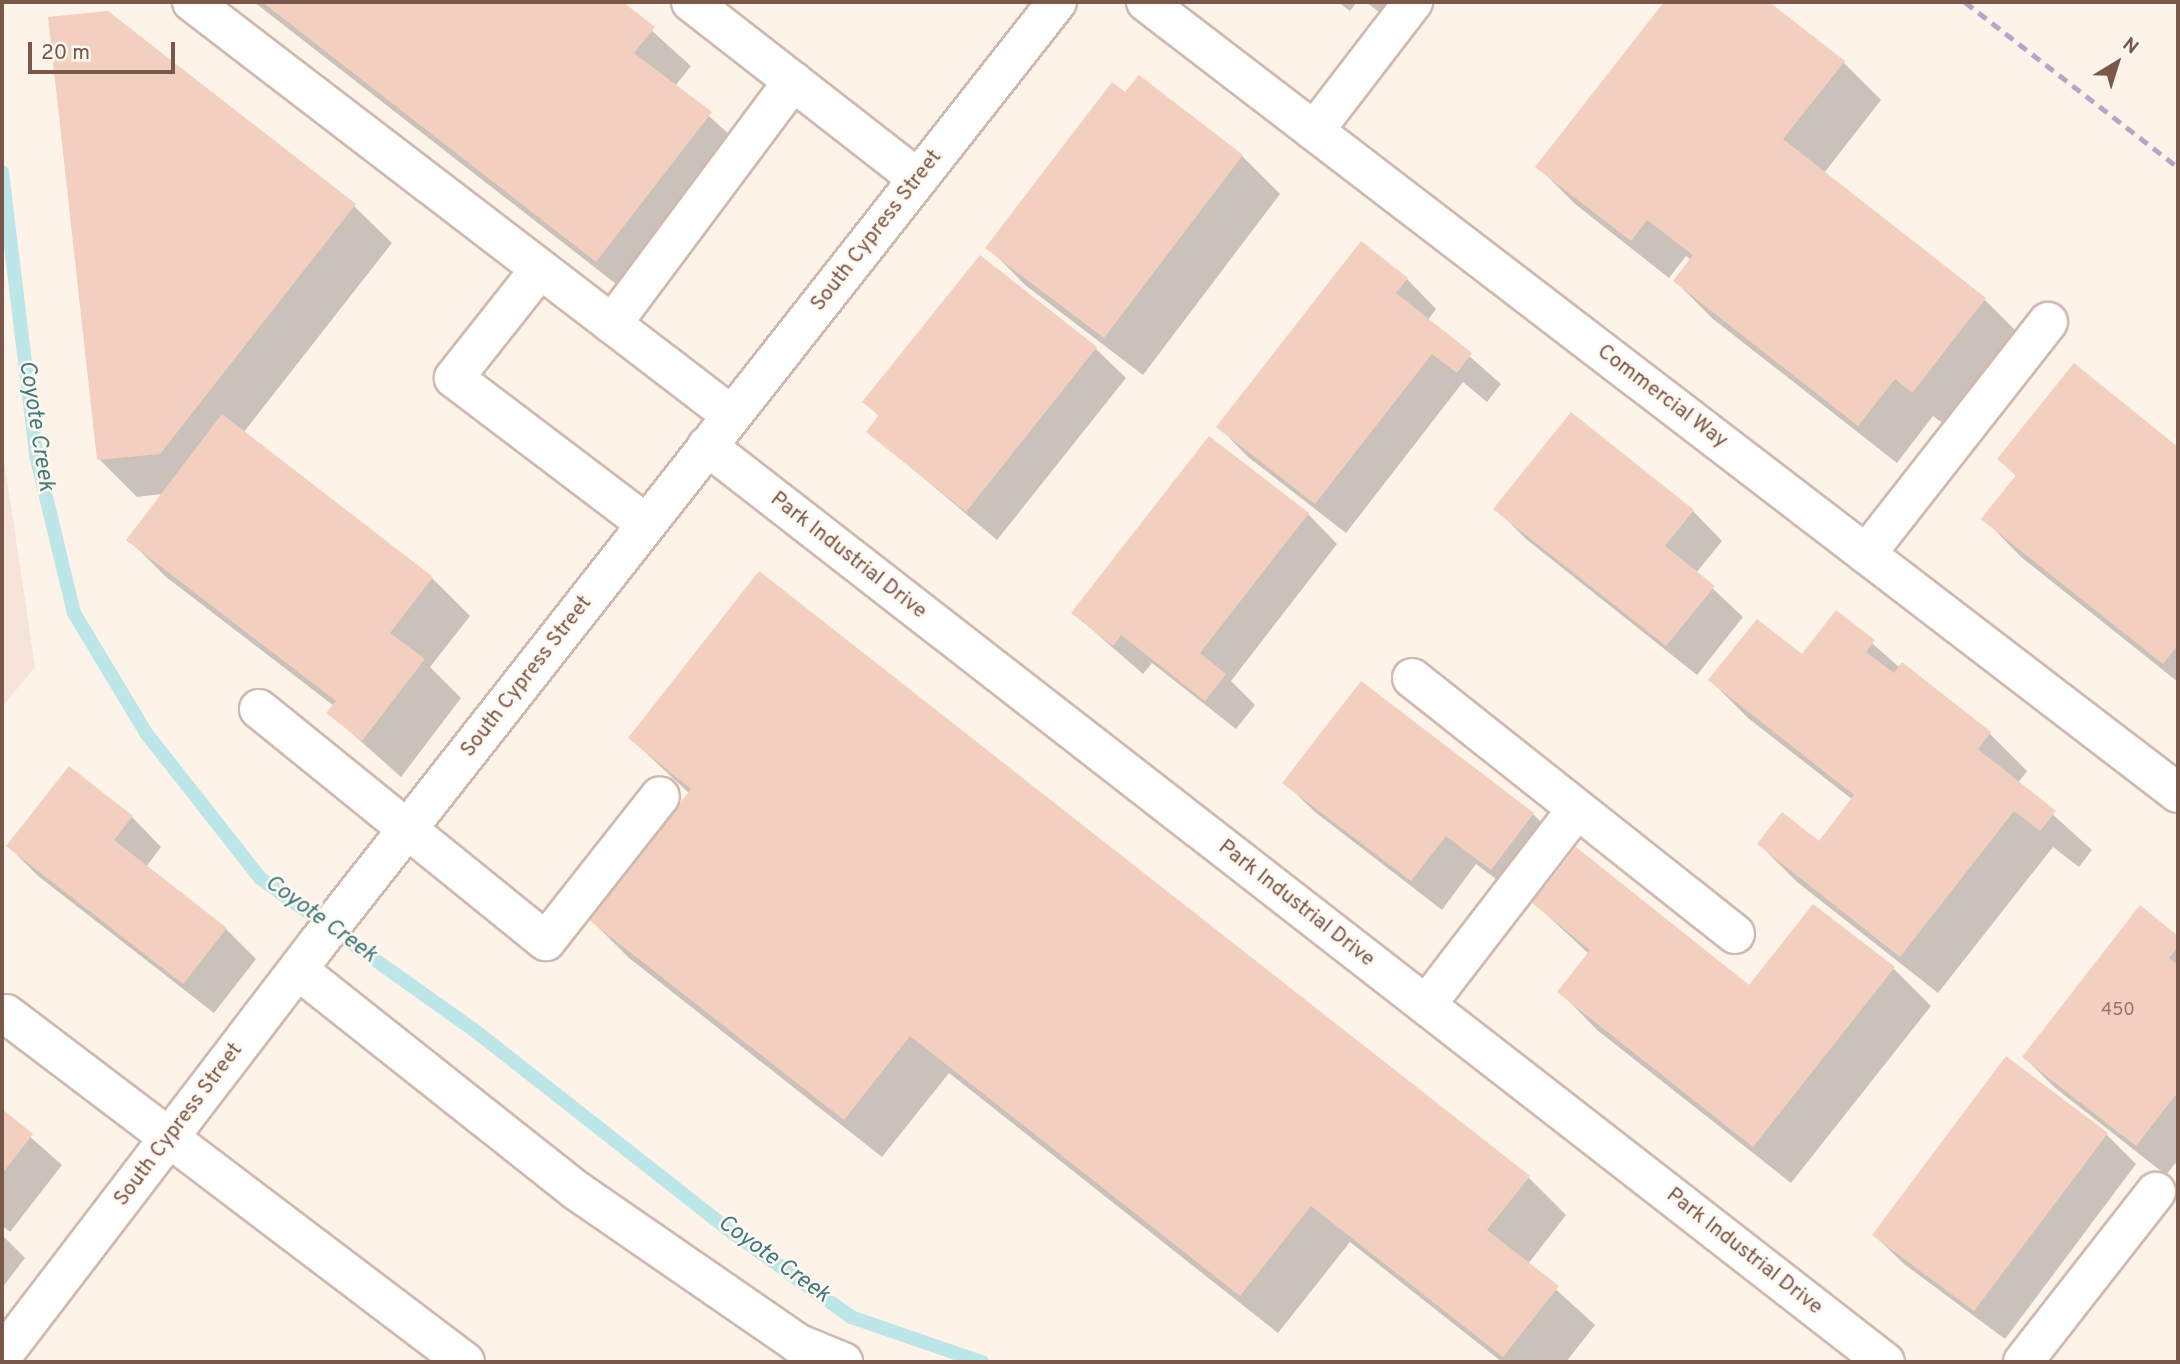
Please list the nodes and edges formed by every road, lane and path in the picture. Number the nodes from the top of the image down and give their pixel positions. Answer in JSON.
{"nodes":[{"id":1,"x":192,"y":2,"type":"edge"},
{"id":2,"x":691,"y":2,"type":"edge"},
{"id":3,"x":1057,"y":2,"type":"edge"},
{"id":4,"x":1146,"y":2,"type":"edge"},
{"id":5,"x":1413,"y":2,"type":"edge"},
{"id":6,"x":793,"y":80,"type":"junction"},
{"id":7,"x":1314,"y":131,"type":"junction"},
{"id":8,"x":918,"y":179,"type":"junction"},
{"id":9,"x":540,"y":269,"type":"junction"},
{"id":10,"x":2048,"y":322,"type":"dead end"},
{"id":11,"x":612,"y":324,"type":"junction"},
{"id":12,"x":731,"y":415,"type":"junction"},
{"id":13,"x":707,"y":446,"type":"junction"},
{"id":14,"x":646,"y":524,"type":"junction"},
{"id":15,"x":1866,"y":554,"type":"junction"},
{"id":16,"x":1412,"y":678,"type":"dead end"},
{"id":17,"x":259,"y":709,"type":"dead end"},
{"id":18,"x":2173,"y":780,"type":"edge"},
{"id":19,"x":660,"y":796,"type":"dead end"},
{"id":20,"x":1576,"y":810,"type":"junction"},
{"id":21,"x":407,"y":830,"type":"junction"},
{"id":22,"x":1735,"y":934,"type":"dead end"},
{"id":23,"x":307,"y":957,"type":"junction"},
{"id":24,"x":1426,"y":1005,"type":"junction"},
{"id":25,"x":6,"y":1014,"type":"dead end"},
{"id":26,"x":168,"y":1140,"type":"junction"},
{"id":27,"x":2156,"y":1192,"type":"dead end"},
{"id":28,"x":2,"y":1356,"type":"edge"},
{"id":29,"x":465,"y":1362,"type":"edge"},
{"id":30,"x":843,"y":1362,"type":"edge"},
{"id":31,"x":1885,"y":1362,"type":"edge"},
{"id":32,"x":2023,"y":1362,"type":"edge"}],
"edges":[{"from":1,"to":9,"type":"street"},
{"from":2,"to":6,"type":"street"},
{"from":3,"to":8,"type":"street","name":"South Cypress Street"},
{"from":4,"to":7,"type":"street","name":"Commercial Way"},
{"from":5,"to":7,"type":"street"},
{"from":6,"to":8,"type":"street"},
{"from":6,"to":11,"type":"street"},
{"from":7,"to":15,"type":"street","name":"Commercial Way"},
{"from":8,"to":12,"type":"street","name":"South Cypress Street"},
{"from":9,"to":11,"type":"street"},
{"from":9,"to":14,"type":"street"},
{"from":10,"to":15,"type":"street"},
{"from":11,"to":12,"type":"street"},
{"from":12,"to":13,"type":"street","name":"South Cypress Street"},
{"from":13,"to":14,"type":"street","name":"South Cypress Street"},
{"from":13,"to":24,"type":"street","name":"Park Industrial Drive"},
{"from":14,"to":21,"type":"street","name":"South Cypress Street"},
{"from":15,"to":18,"type":"street","name":"Commercial Way"},
{"from":16,"to":20,"type":"street"},
{"from":17,"to":21,"type":"street"},
{"from":19,"to":21,"type":"street"},
{"from":20,"to":22,"type":"street"},
{"from":20,"to":24,"type":"street"},
{"from":21,"to":23,"type":"street","name":"South Cypress Street"},
{"from":23,"to":26,"type":"street","name":"South Cypress Street"},
{"from":23,"to":30,"type":"street"},
{"from":24,"to":31,"type":"street","name":"Park Industrial Drive"},
{"from":25,"to":26,"type":"street"},
{"from":26,"to":28,"type":"street","name":"South Cypress Street"},
{"from":26,"to":29,"type":"street"},
{"from":27,"to":32,"type":"street"}]}
